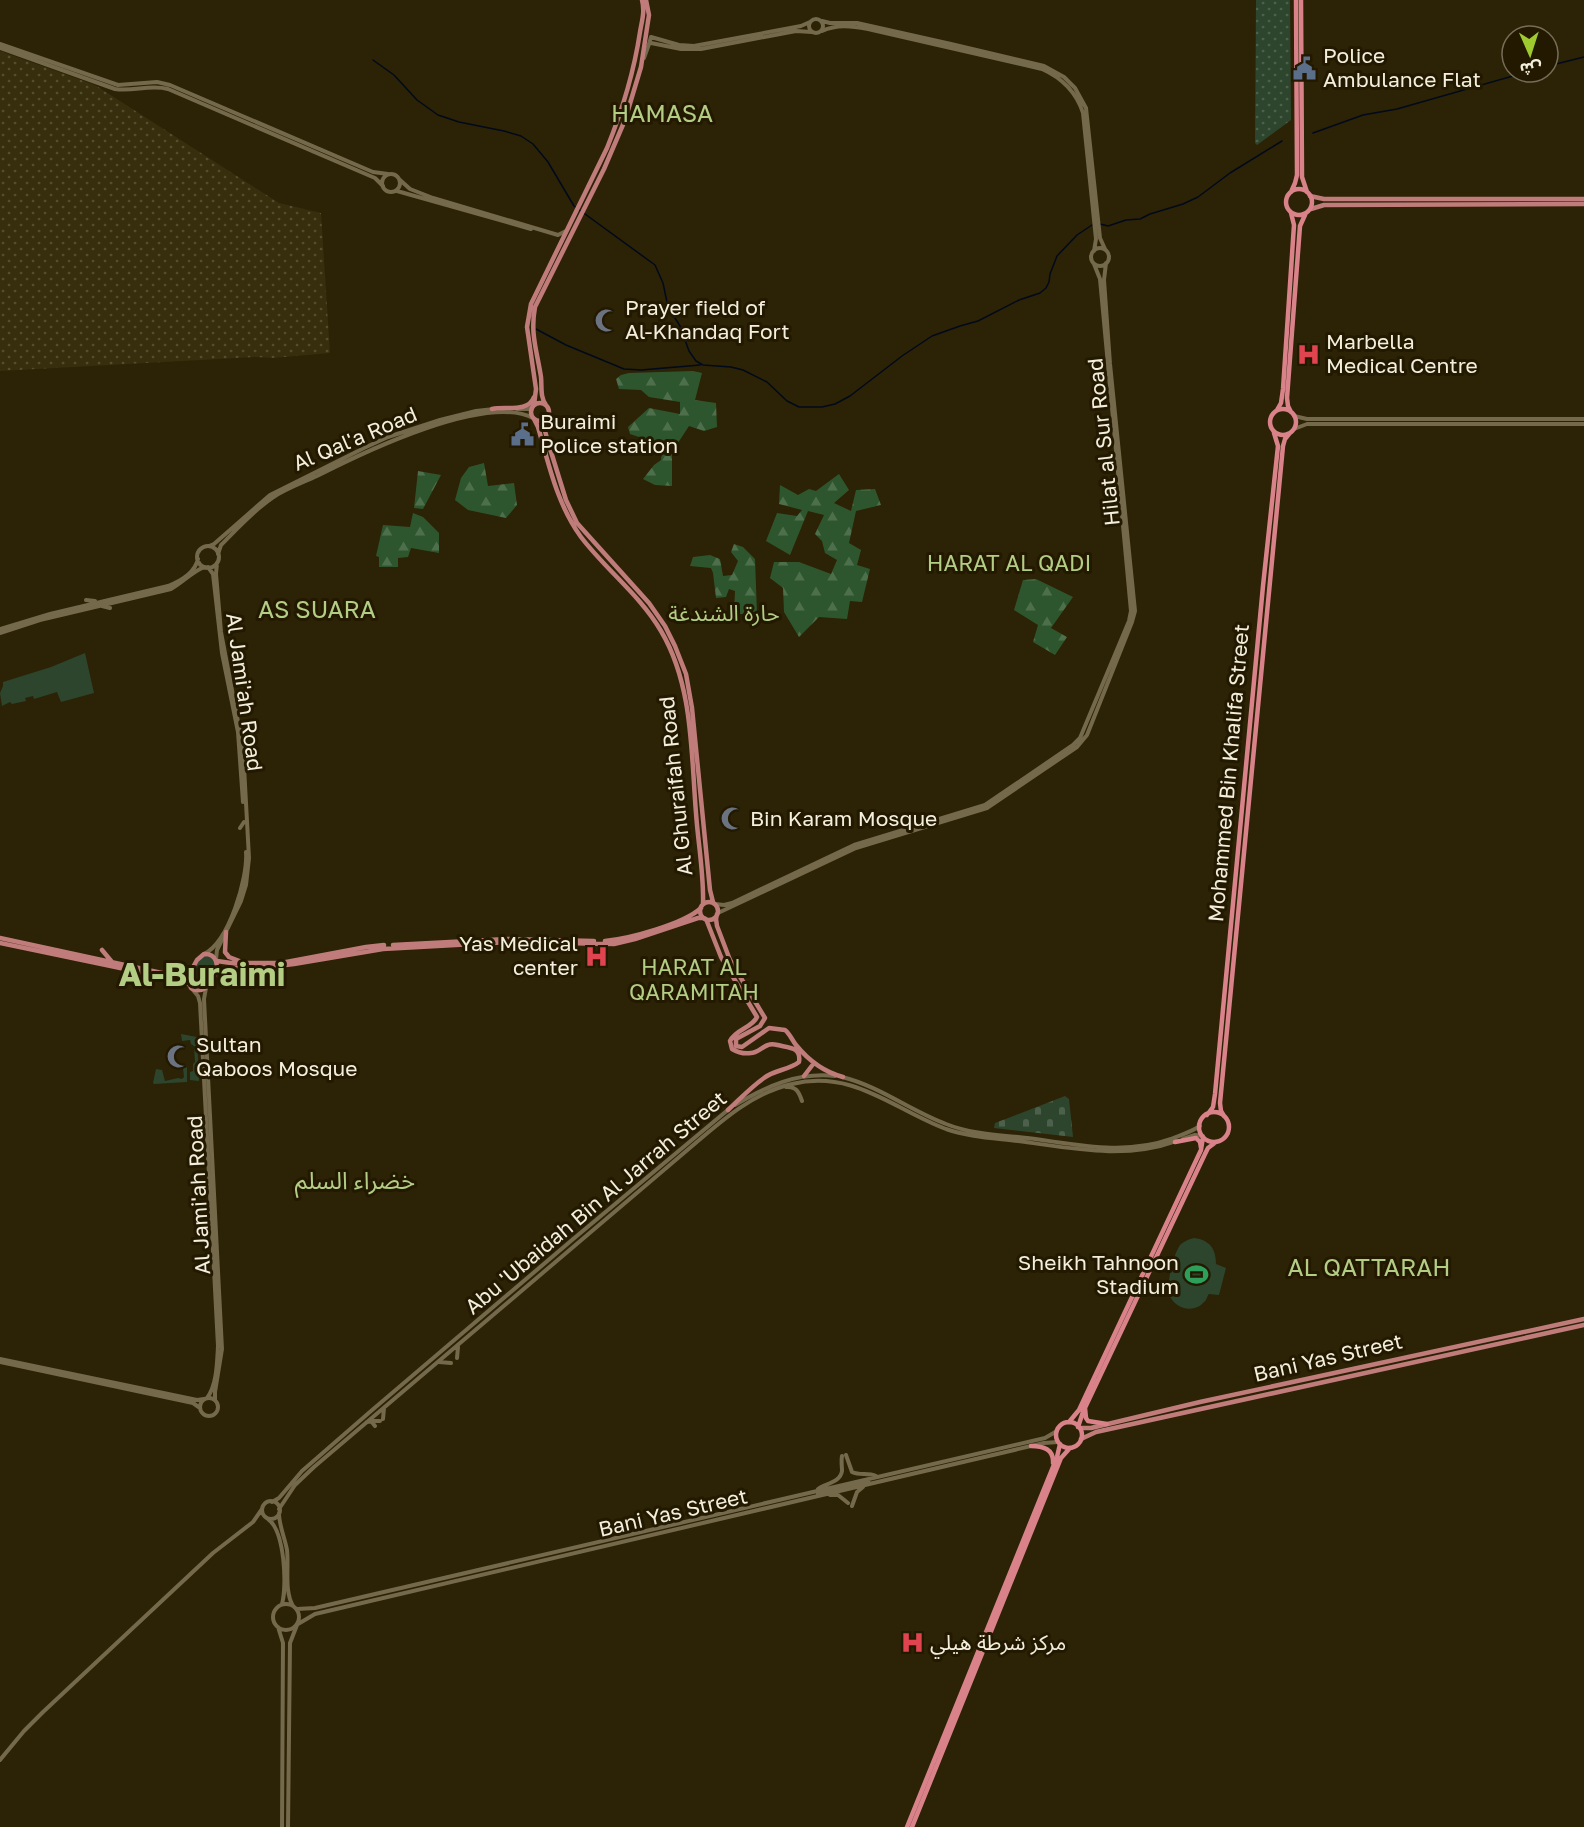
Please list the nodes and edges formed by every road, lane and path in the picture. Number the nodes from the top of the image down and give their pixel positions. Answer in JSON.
{"nodes":[{"id":1,"x":644,"y":0,"type":"edge"},
{"id":2,"x":1296,"y":0,"type":"edge"},
{"id":3,"x":1302,"y":0,"type":"edge"},
{"id":4,"x":822,"y":21,"type":"junction"},
{"id":5,"x":810,"y":22,"type":"junction"},
{"id":6,"x":822,"y":31,"type":"junction"},
{"id":7,"x":812,"y":32,"type":"junction"},
{"id":8,"x":649,"y":42,"type":"junction"},
{"id":9,"x":0,"y":46,"type":"edge"},
{"id":10,"x":636,"y":56,"type":"junction"},
{"id":11,"x":641,"y":69,"type":"junction"},
{"id":12,"x":388,"y":174,"type":"junction"},
{"id":13,"x":400,"y":180,"type":"junction"},
{"id":14,"x":383,"y":186,"type":"junction"},
{"id":15,"x":397,"y":191,"type":"junction"},
{"id":16,"x":1291,"y":192,"type":"junction"},
{"id":17,"x":1309,"y":194,"type":"junction"},
{"id":18,"x":1584,"y":199,"type":"edge"},
{"id":19,"x":583,"y":202,"type":"junction"},
{"id":20,"x":1584,"y":204,"type":"edge"},
{"id":21,"x":1311,"y":209,"type":"junction"},
{"id":22,"x":1291,"y":213,"type":"junction"},
{"id":23,"x":1305,"y":214,"type":"junction"},
{"id":24,"x":575,"y":219,"type":"junction"},
{"id":25,"x":1096,"y":221,"type":"junction"},
{"id":26,"x":1097,"y":227,"type":"junction"},
{"id":27,"x":566,"y":231,"type":"junction"},
{"id":28,"x":559,"y":245,"type":"junction"},
{"id":29,"x":1105,"y":249,"type":"junction"},
{"id":30,"x":1094,"y":251,"type":"junction"},
{"id":31,"x":1106,"y":263,"type":"junction"},
{"id":32,"x":1094,"y":264,"type":"junction"},
{"id":33,"x":536,"y":389,"type":"junction"},
{"id":34,"x":546,"y":405,"type":"junction"},
{"id":35,"x":534,"y":406,"type":"junction"},
{"id":36,"x":492,"y":409,"type":"junction"},
{"id":37,"x":1277,"y":410,"type":"junction"},
{"id":38,"x":1293,"y":414,"type":"junction"},
{"id":39,"x":534,"y":419,"type":"junction"},
{"id":40,"x":546,"y":419,"type":"junction"},
{"id":41,"x":1584,"y":419,"type":"edge"},
{"id":42,"x":1584,"y":424,"type":"edge"},
{"id":43,"x":1294,"y":429,"type":"junction"},
{"id":44,"x":1274,"y":432,"type":"junction"},
{"id":45,"x":1289,"y":434,"type":"junction"},
{"id":46,"x":209,"y":546,"type":"junction"},
{"id":47,"x":218,"y":554,"type":"junction"},
{"id":48,"x":198,"y":559,"type":"junction"},
{"id":49,"x":602,"y":561,"type":"junction"},
{"id":50,"x":217,"y":563,"type":"junction"},
{"id":51,"x":207,"y":567,"type":"junction"},
{"id":52,"x":623,"y":573,"type":"junction"},
{"id":53,"x":134,"y":589,"type":"dead end"},
{"id":54,"x":130,"y":595,"type":"junction"},
{"id":55,"x":86,"y":600,"type":"dead end"},
{"id":56,"x":105,"y":601,"type":"junction"},
{"id":57,"x":93,"y":607,"type":"junction"},
{"id":58,"x":110,"y":608,"type":"dead end"},
{"id":59,"x":40,"y":620,"type":"junction"},
{"id":60,"x":36,"y":627,"type":"dead end"},
{"id":61,"x":0,"y":631,"type":"edge"},
{"id":62,"x":244,"y":822,"type":"junction"},
{"id":63,"x":240,"y":828,"type":"dead end"},
{"id":64,"x":714,"y":903,"type":"junction"},
{"id":65,"x":702,"y":906,"type":"junction"},
{"id":66,"x":718,"y":914,"type":"junction"},
{"id":67,"x":705,"y":919,"type":"junction"},
{"id":68,"x":226,"y":932,"type":"junction"},
{"id":69,"x":0,"y":941,"type":"edge"},
{"id":70,"x":102,"y":950,"type":"dead end"},
{"id":71,"x":204,"y":954,"type":"junction"},
{"id":72,"x":217,"y":960,"type":"junction"},
{"id":73,"x":112,"y":962,"type":"junction"},
{"id":74,"x":244,"y":963,"type":"junction"},
{"id":75,"x":191,"y":969,"type":"junction"},
{"id":76,"x":215,"y":973,"type":"junction"},
{"id":77,"x":188,"y":984,"type":"junction"},
{"id":78,"x":206,"y":988,"type":"junction"},
{"id":79,"x":193,"y":989,"type":"junction"},
{"id":80,"x":752,"y":996,"type":"junction"},
{"id":81,"x":746,"y":999,"type":"junction"},
{"id":82,"x":814,"y":1063,"type":"junction"},
{"id":83,"x":804,"y":1076,"type":"junction"},
{"id":84,"x":843,"y":1077,"type":"junction"},
{"id":85,"x":800,"y":1082,"type":"junction"},
{"id":86,"x":780,"y":1087,"type":"junction"},
{"id":87,"x":802,"y":1101,"type":"dead end"},
{"id":88,"x":728,"y":1110,"type":"junction"},
{"id":89,"x":1207,"y":1115,"type":"junction"},
{"id":90,"x":1224,"y":1116,"type":"junction"},
{"id":91,"x":1200,"y":1126,"type":"junction"},
{"id":92,"x":1203,"y":1136,"type":"junction"},
{"id":93,"x":1175,"y":1142,"type":"junction"},
{"id":94,"x":1216,"y":1142,"type":"junction"},
{"id":95,"x":1201,"y":1150,"type":"junction"},
{"id":96,"x":1581,"y":1320,"type":"edge"},
{"id":97,"x":1584,"y":1325,"type":"edge"},
{"id":98,"x":1567,"y":1329,"type":"junction"},
{"id":99,"x":459,"y":1344,"type":"junction"},
{"id":100,"x":1449,"y":1348,"type":"junction"},
{"id":101,"x":1446,"y":1355,"type":"junction"},
{"id":102,"x":457,"y":1358,"type":"dead end"},
{"id":103,"x":0,"y":1360,"type":"edge"},
{"id":104,"x":438,"y":1362,"type":"junction"},
{"id":105,"x":451,"y":1363,"type":"dead end"},
{"id":106,"x":205,"y":1399,"type":"junction"},
{"id":107,"x":215,"y":1400,"type":"junction"},
{"id":108,"x":384,"y":1407,"type":"junction"},
{"id":109,"x":200,"y":1408,"type":"junction"},
{"id":110,"x":1085,"y":1408,"type":"junction"},
{"id":111,"x":369,"y":1421,"type":"junction"},
{"id":112,"x":1069,"y":1422,"type":"junction"},
{"id":113,"x":1107,"y":1424,"type":"junction"},
{"id":114,"x":375,"y":1426,"type":"dead end"},
{"id":115,"x":1079,"y":1427,"type":"junction"},
{"id":116,"x":1057,"y":1431,"type":"junction"},
{"id":117,"x":1081,"y":1438,"type":"junction"},
{"id":118,"x":1059,"y":1443,"type":"junction"},
{"id":119,"x":1031,"y":1446,"type":"junction"},
{"id":120,"x":1070,"y":1448,"type":"junction"},
{"id":121,"x":1053,"y":1467,"type":"junction"},
{"id":122,"x":884,"y":1474,"type":"junction"},
{"id":123,"x":877,"y":1476,"type":"junction"},
{"id":124,"x":849,"y":1482,"type":"junction"},
{"id":125,"x":871,"y":1483,"type":"junction"},
{"id":126,"x":846,"y":1489,"type":"junction"},
{"id":127,"x":818,"y":1490,"type":"junction"},
{"id":128,"x":815,"y":1496,"type":"junction"},
{"id":129,"x":272,"y":1502,"type":"junction"},
{"id":130,"x":262,"y":1509,"type":"junction"},
{"id":131,"x":279,"y":1511,"type":"junction"},
{"id":132,"x":267,"y":1519,"type":"junction"},
{"id":133,"x":253,"y":1522,"type":"junction"},
{"id":134,"x":282,"y":1604,"type":"junction"},
{"id":135,"x":295,"y":1607,"type":"junction"},
{"id":136,"x":297,"y":1625,"type":"junction"},
{"id":137,"x":278,"y":1627,"type":"junction"},
{"id":138,"x":0,"y":1760,"type":"edge"},
{"id":139,"x":282,"y":1827,"type":"edge"},
{"id":140,"x":288,"y":1827,"type":"edge"},
{"id":141,"x":907,"y":1827,"type":"edge"},
{"id":142,"x":912,"y":1827,"type":"edge"}],
"edges":[{"from":1,"to":8,"type":"main road"},
{"from":2,"to":16,"type":"highway"},
{"from":3,"to":17,"type":"highway"},
{"from":4,"to":5,"type":"main road"},
{"from":4,"to":6,"type":"main road"},
{"from":4,"to":25,"type":"main road"},
{"from":5,"to":7,"type":"main road"},
{"from":5,"to":8,"type":"main road"},
{"from":6,"to":7,"type":"main road"},
{"from":6,"to":25,"type":"main road"},
{"from":7,"to":8,"type":"main road"},
{"from":8,"to":10,"type":"main road"},
{"from":8,"to":11,"type":"main road"},
{"from":9,"to":12,"type":"main road"},
{"from":9,"to":14,"type":"main road"},
{"from":10,"to":11,"type":"main road"},
{"from":10,"to":19,"type":"main road"},
{"from":11,"to":19,"type":"main road"},
{"from":12,"to":13,"type":"main road"},
{"from":12,"to":14,"type":"main road"},
{"from":13,"to":15,"type":"main road"},
{"from":13,"to":27,"type":"main road"},
{"from":14,"to":15,"type":"main road"},
{"from":15,"to":28,"type":"main road"},
{"from":16,"to":17,"type":"highway"},
{"from":16,"to":22,"type":"highway"},
{"from":17,"to":18,"type":"main road"},
{"from":17,"to":21,"type":"highway"},
{"from":19,"to":24,"type":"main road"},
{"from":20,"to":21,"type":"main road"},
{"from":21,"to":23,"type":"highway"},
{"from":22,"to":23,"type":"highway"},
{"from":22,"to":37,"type":"highway"},
{"from":23,"to":38,"type":"highway"},
{"from":24,"to":27,"type":"main road"},
{"from":24,"to":34,"type":"main road"},
{"from":25,"to":26,"type":"main road"},
{"from":26,"to":29,"type":"main road"},
{"from":26,"to":30,"type":"main road"},
{"from":27,"to":28,"type":"main road"},
{"from":28,"to":33,"type":"main road"},
{"from":29,"to":30,"type":"main road"},
{"from":29,"to":31,"type":"main road"},
{"from":30,"to":32,"type":"main road"},
{"from":31,"to":32,"type":"main road"},
{"from":31,"to":66,"type":"main road","name":"Hilat al Sur Road"},
{"from":32,"to":64,"type":"main road","name":"Hilat al Sur Road"},
{"from":33,"to":35,"type":"main road"},
{"from":33,"to":36,"type":"main road"},
{"from":34,"to":35,"type":"main road"},
{"from":34,"to":40,"type":"main road"},
{"from":35,"to":36,"type":"main road","name":"Al Qal'a Road"},
{"from":35,"to":39,"type":"main road"},
{"from":36,"to":46,"type":"main road","name":"Al Qal'a Road"},
{"from":37,"to":38,"type":"highway"},
{"from":37,"to":44,"type":"highway"},
{"from":38,"to":41,"type":"main road"},
{"from":38,"to":43,"type":"highway"},
{"from":39,"to":40,"type":"main road"},
{"from":39,"to":47,"type":"main road","name":"Al Qal'a Road"},
{"from":39,"to":49,"type":"main road","name":"Al Ghuraifah Road"},
{"from":40,"to":52,"type":"main road","name":"Al Ghuraifah Road"},
{"from":42,"to":43,"type":"main road"},
{"from":43,"to":45,"type":"highway"},
{"from":44,"to":45,"type":"highway"},
{"from":44,"to":89,"type":"highway","name":"Mohammed Bin Khalifa Street"},
{"from":45,"to":90,"type":"highway","name":"Mohammed Bin Khalifa Street"},
{"from":46,"to":47,"type":"main road"},
{"from":46,"to":48,"type":"main road"},
{"from":47,"to":50,"type":"main road"},
{"from":48,"to":51,"type":"main road"},
{"from":48,"to":54,"type":"main road"},
{"from":49,"to":52,"type":"main road"},
{"from":49,"to":65,"type":"main road","name":"Al Ghuraifah Road"},
{"from":50,"to":51,"type":"main road"},
{"from":50,"to":68,"type":"main road","name":"Al Jami'ah Road"},
{"from":51,"to":57,"type":"main road"},
{"from":51,"to":62,"type":"main road","name":"Al Jami'ah Road"},
{"from":52,"to":64,"type":"main road","name":"Al Ghuraifah Road"},
{"from":53,"to":54,"type":"main road"},
{"from":54,"to":56,"type":"main road"},
{"from":55,"to":56,"type":"main road"},
{"from":56,"to":61,"type":"main road"},
{"from":57,"to":58,"type":"main road"},
{"from":57,"to":59,"type":"main road"},
{"from":59,"to":60,"type":"main road"},
{"from":59,"to":61,"type":"main road"},
{"from":62,"to":63,"type":"main road"},
{"from":62,"to":71,"type":"main road","name":"Al Jami'ah Road"},
{"from":64,"to":65,"type":"main road"},
{"from":64,"to":66,"type":"main road"},
{"from":65,"to":67,"type":"main road"},
{"from":65,"to":74,"type":"main road"},
{"from":66,"to":67,"type":"main road"},
{"from":66,"to":80,"type":"main road"},
{"from":67,"to":76,"type":"main road"},
{"from":67,"to":81,"type":"main road"},
{"from":68,"to":72,"type":"main road","name":"Al Jami'ah Road"},
{"from":68,"to":74,"type":"main road"},
{"from":69,"to":73,"type":"main road"},
{"from":69,"to":77,"type":"main road"},
{"from":70,"to":73,"type":"main road"},
{"from":71,"to":72,"type":"main road"},
{"from":71,"to":75,"type":"main road"},
{"from":72,"to":74,"type":"main road"},
{"from":72,"to":76,"type":"main road"},
{"from":73,"to":75,"type":"main road"},
{"from":75,"to":77,"type":"main road"},
{"from":76,"to":78,"type":"main road"},
{"from":77,"to":79,"type":"main road"},
{"from":78,"to":79,"type":"main road"},
{"from":78,"to":107,"type":"main road","name":"Al Jami'ah Road"},
{"from":79,"to":106,"type":"main road","name":"Al Jami'ah Road"},
{"from":80,"to":81,"type":"main road"},
{"from":80,"to":82,"type":"main road"},
{"from":81,"to":88,"type":"main road"},
{"from":82,"to":83,"type":"main road"},
{"from":82,"to":84,"type":"main road"},
{"from":83,"to":84,"type":"main road","name":"Abu 'Ubaidah Bin Al Jarrah Street"},
{"from":83,"to":88,"type":"main road","name":"Abu 'Ubaidah Bin Al Jarrah Street"},
{"from":84,"to":85,"type":"main road"},
{"from":84,"to":91,"type":"main road","name":"Abu 'Ubaidah Bin Al Jarrah Street"},
{"from":85,"to":86,"type":"main road","name":"Abu 'Ubaidah Bin Al Jarrah Street"},
{"from":85,"to":93,"type":"main road","name":"Abu 'Ubaidah Bin Al Jarrah Street"},
{"from":86,"to":87,"type":"main road"},
{"from":86,"to":99,"type":"main road","name":"Abu 'Ubaidah Bin Al Jarrah Street"},
{"from":88,"to":129,"type":"main road","name":"Abu 'Ubaidah Bin Al Jarrah Street"},
{"from":89,"to":90,"type":"highway"},
{"from":89,"to":91,"type":"highway"},
{"from":90,"to":94,"type":"highway"},
{"from":91,"to":92,"type":"highway"},
{"from":92,"to":93,"type":"main road","name":"Abu 'Ubaidah Bin Al Jarrah Street"},
{"from":92,"to":94,"type":"highway"},
{"from":92,"to":95,"type":"highway"},
{"from":93,"to":95,"type":"highway"},
{"from":94,"to":110,"type":"highway"},
{"from":95,"to":112,"type":"highway"},
{"from":96,"to":98,"type":"main road"},
{"from":96,"to":100,"type":"main road","name":"Bani Yas Street"},
{"from":97,"to":98,"type":"main road","name":"Bani Yas Street"},
{"from":98,"to":101,"type":"main road","name":"Bani Yas Street"},
{"from":99,"to":102,"type":"main road"},
{"from":99,"to":104,"type":"main road","name":"Abu 'Ubaidah Bin Al Jarrah Street"},
{"from":100,"to":101,"type":"main road"},
{"from":100,"to":113,"type":"main road","name":"Bani Yas Street"},
{"from":101,"to":117,"type":"main road","name":"Bani Yas Street"},
{"from":103,"to":106,"type":"main road"},
{"from":103,"to":109,"type":"main road"},
{"from":104,"to":105,"type":"main road"},
{"from":104,"to":108,"type":"main road","name":"Abu 'Ubaidah Bin Al Jarrah Street"},
{"from":106,"to":107,"type":"main road"},
{"from":106,"to":109,"type":"main road"},
{"from":107,"to":109,"type":"main road"},
{"from":108,"to":111,"type":"main road","name":"Abu 'Ubaidah Bin Al Jarrah Street"},
{"from":108,"to":111,"type":"main road"},
{"from":110,"to":113,"type":"highway"},
{"from":110,"to":115,"type":"highway"},
{"from":111,"to":114,"type":"main road"},
{"from":111,"to":131,"type":"main road","name":"Abu 'Ubaidah Bin Al Jarrah Street"},
{"from":112,"to":115,"type":"highway"},
{"from":112,"to":116,"type":"highway"},
{"from":113,"to":115,"type":"main road","name":"Bani Yas Street"},
{"from":115,"to":117,"type":"highway"},
{"from":116,"to":118,"type":"highway"},
{"from":116,"to":122,"type":"main road","name":"Bani Yas Street"},
{"from":117,"to":120,"type":"highway"},
{"from":118,"to":119,"type":"main road","name":"Bani Yas Street"},
{"from":118,"to":120,"type":"highway"},
{"from":118,"to":121,"type":"highway"},
{"from":119,"to":121,"type":"highway"},
{"from":119,"to":125,"type":"main road","name":"Bani Yas Street"},
{"from":120,"to":142,"type":"highway"},
{"from":121,"to":141,"type":"highway"},
{"from":122,"to":123,"type":"main road","name":"Bani Yas Street"},
{"from":122,"to":126,"type":"main road"},
{"from":123,"to":124,"type":"main road","name":"Bani Yas Street"},
{"from":123,"to":127,"type":"main road"},
{"from":124,"to":127,"type":"main road","name":"Bani Yas Street"},
{"from":124,"to":128,"type":"main road"},
{"from":125,"to":126,"type":"main road","name":"Bani Yas Street"},
{"from":125,"to":128,"type":"main road"},
{"from":126,"to":128,"type":"main road","name":"Bani Yas Street"},
{"from":127,"to":135,"type":"main road","name":"Bani Yas Street"},
{"from":128,"to":136,"type":"main road","name":"Bani Yas Street"},
{"from":129,"to":130,"type":"main road"},
{"from":129,"to":131,"type":"main road"},
{"from":130,"to":132,"type":"main road"},
{"from":130,"to":133,"type":"main road"},
{"from":131,"to":132,"type":"main road"},
{"from":131,"to":135,"type":"main road"},
{"from":132,"to":133,"type":"main road"},
{"from":132,"to":134,"type":"main road"},
{"from":133,"to":138,"type":"main road"},
{"from":134,"to":135,"type":"main road"},
{"from":134,"to":137,"type":"main road"},
{"from":135,"to":136,"type":"main road"},
{"from":136,"to":137,"type":"main road"},
{"from":136,"to":140,"type":"main road"},
{"from":137,"to":139,"type":"main road"}]}
